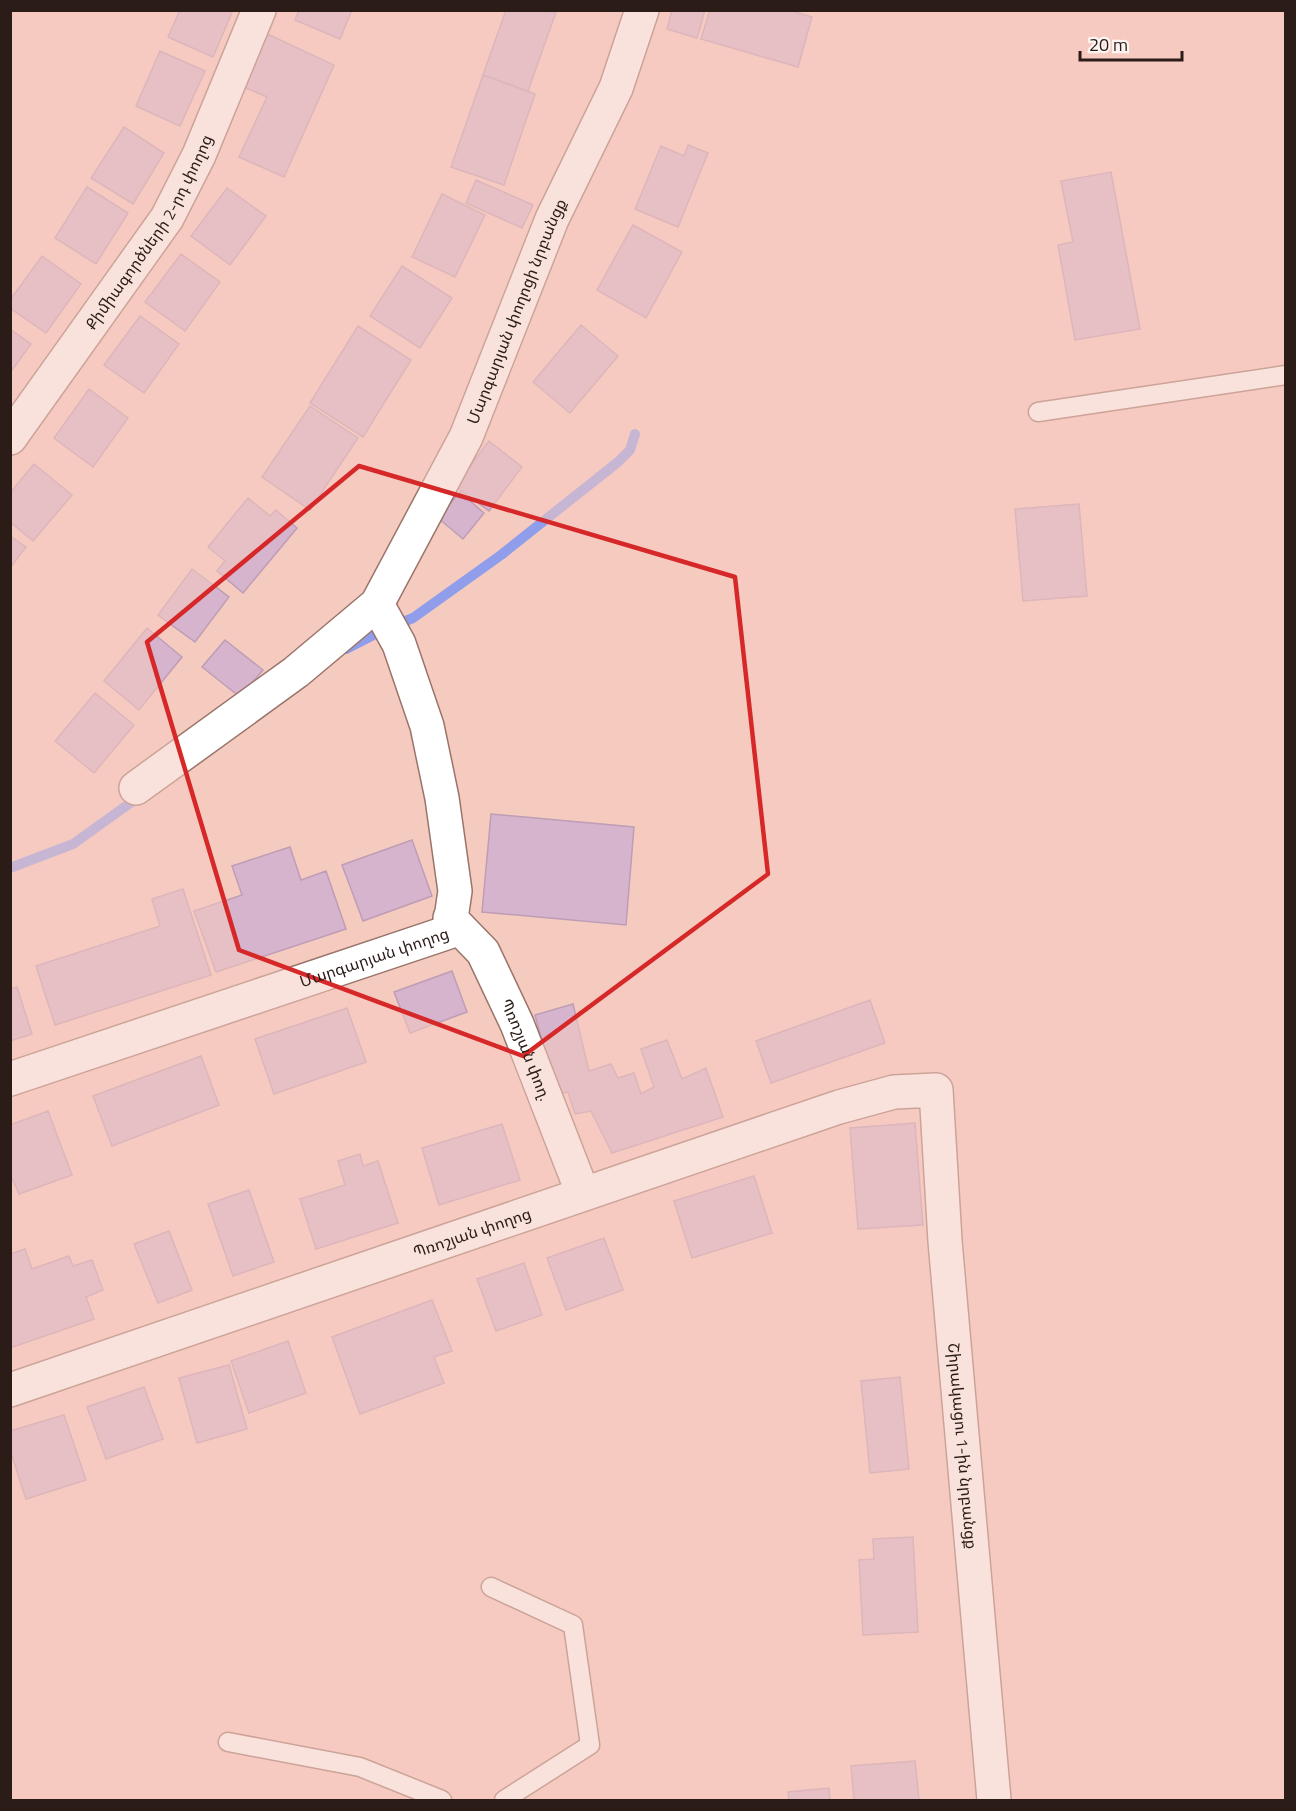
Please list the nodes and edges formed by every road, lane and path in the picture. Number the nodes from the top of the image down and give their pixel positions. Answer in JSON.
{"nodes":[{"id":1,"x":260,"y":10,"type":"edge"},
{"id":2,"x":642,"y":10,"type":"edge"},
{"id":3,"x":1286,"y":375,"type":"edge"},
{"id":4,"x":1038,"y":412,"type":"dead end"},
{"id":5,"x":10,"y":438,"type":"edge"},
{"id":6,"x":377,"y":604,"type":"junction"},
{"id":7,"x":136,"y":788,"type":"dead end"},
{"id":8,"x":450,"y":918,"type":"junction"},
{"id":9,"x":10,"y":1079,"type":"edge"},
{"id":10,"x":936,"y":1090,"type":"joint"},
{"id":11,"x":583,"y":1194,"type":"junction"},
{"id":12,"x":10,"y":1390,"type":"edge"},
{"id":13,"x":491,"y":1587,"type":"dead end"},
{"id":14,"x":228,"y":1742,"type":"dead end"},
{"id":15,"x":442,"y":1800,"type":"edge"},
{"id":16,"x":504,"y":1800,"type":"edge"},
{"id":17,"x":994,"y":1800,"type":"edge"}],
"edges":[{"from":1,"to":5,"type":"street","name":"Քիմիագործների 2-րդ փողոց"},
{"from":2,"to":6,"type":"street","name":"Մարգարյան փողոցի նրբանցք"},
{"from":3,"to":4,"type":"lane"},
{"from":6,"to":7,"type":"street"},
{"from":6,"to":8,"type":"street","name":"Մարգարյան փողոց"},
{"from":8,"to":9,"type":"street","name":"Մարգարյան փողոց"},
{"from":8,"to":11,"type":"street","name":"Պռոշյան փող."},
{"from":10,"to":11,"type":"street","name":"Պռոշյան փողոց"},
{"from":10,"to":17,"type":"street","name":"Շիրակացու 1-ին նրբանցք"},
{"from":11,"to":12,"type":"street","name":"Պռոշյան փողոց"},
{"from":13,"to":16,"type":"lane"},
{"from":14,"to":15,"type":"lane"}]}
